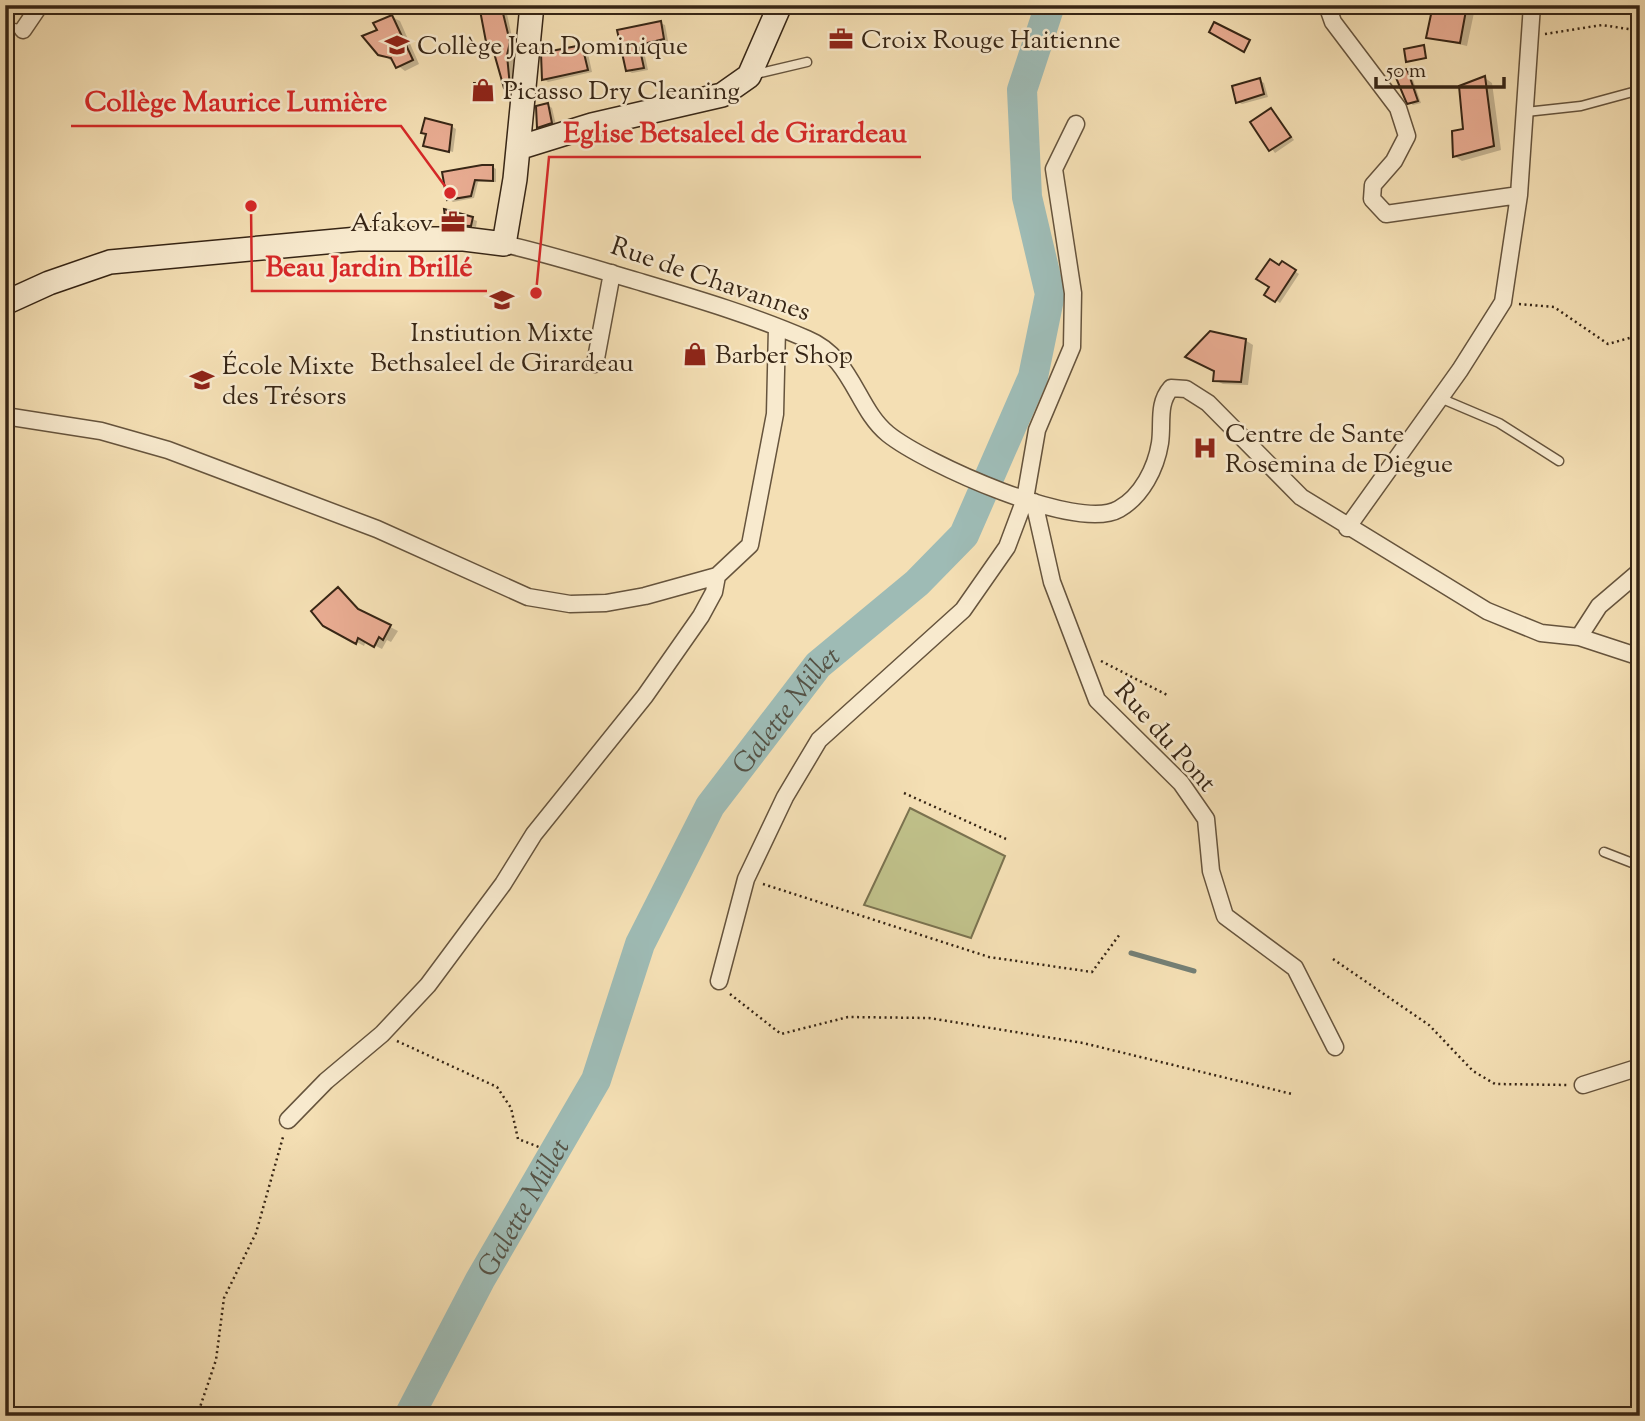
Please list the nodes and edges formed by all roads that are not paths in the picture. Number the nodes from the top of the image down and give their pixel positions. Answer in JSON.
{"nodes":[{"id":1,"x":40,"y":5,"type":"edge"},
{"id":2,"x":532,"y":5,"type":"edge"},
{"id":3,"x":780,"y":5,"type":"edge"},
{"id":4,"x":1327,"y":5,"type":"edge"},
{"id":5,"x":1532,"y":5,"type":"edge"},
{"id":6,"x":5,"y":26,"type":"edge"},
{"id":7,"x":23,"y":30,"type":"joint"},
{"id":8,"x":807,"y":61,"type":"dead end"},
{"id":9,"x":749,"y":76,"type":"junction"},
{"id":10,"x":1640,"y":90,"type":"edge"},
{"id":11,"x":1526,"y":112,"type":"junction"},
{"id":12,"x":1076,"y":124,"type":"dead end"},
{"id":13,"x":518,"y":148,"type":"junction"},
{"id":14,"x":1519,"y":195,"type":"junction"},
{"id":15,"x":504,"y":244,"type":"junction"},
{"id":16,"x":612,"y":273,"type":"junction"},
{"id":17,"x":5,"y":303,"type":"edge"},
{"id":18,"x":777,"y":328,"type":"junction"},
{"id":19,"x":595,"y":364,"type":"dead end"},
{"id":20,"x":1440,"y":398,"type":"junction"},
{"id":21,"x":5,"y":416,"type":"edge"},
{"id":22,"x":1559,"y":461,"type":"dead end"},
{"id":23,"x":1030,"y":501,"type":"junction"},
{"id":24,"x":1347,"y":528,"type":"junction"},
{"id":25,"x":1640,"y":571,"type":"edge"},
{"id":26,"x":717,"y":576,"type":"junction"},
{"id":27,"x":1579,"y":637,"type":"junction"},
{"id":28,"x":1640,"y":657,"type":"edge"},
{"id":29,"x":1604,"y":852,"type":"dead end"},
{"id":30,"x":1640,"y":866,"type":"edge"},
{"id":31,"x":719,"y":981,"type":"road end"},
{"id":32,"x":1335,"y":1047,"type":"dead end"},
{"id":33,"x":1640,"y":1067,"type":"edge"},
{"id":34,"x":1583,"y":1085,"type":"road end"},
{"id":35,"x":288,"y":1120,"type":"road end"}],
"edges":[{"from":1,"to":7,"type":"street"},
{"from":2,"to":13,"type":"street"},
{"from":3,"to":9,"type":"street"},
{"from":4,"to":14,"type":"street"},
{"from":5,"to":11,"type":"street"},
{"from":6,"to":7,"type":"lane"},
{"from":8,"to":9,"type":"lane"},
{"from":9,"to":13,"type":"street"},
{"from":10,"to":11,"type":"lane"},
{"from":11,"to":14,"type":"street"},
{"from":12,"to":23,"type":"street"},
{"from":13,"to":15,"type":"street"},
{"from":14,"to":20,"type":"street"},
{"from":15,"to":16,"type":"street","name":"Rue de Chavannes"},
{"from":15,"to":17,"type":"street","name":"Rue de Chavannes"},
{"from":16,"to":18,"type":"street","name":"Rue de Chavannes"},
{"from":16,"to":19,"type":"street"},
{"from":18,"to":23,"type":"street","name":"Rue de Chavannes"},
{"from":18,"to":26,"type":"street"},
{"from":20,"to":22,"type":"lane"},
{"from":20,"to":24,"type":"street"},
{"from":21,"to":26,"type":"street"},
{"from":23,"to":24,"type":"street","name":"Rue de Chavannes"},
{"from":23,"to":31,"type":"street"},
{"from":23,"to":32,"type":"street","name":"Rue du Pont"},
{"from":24,"to":27,"type":"street","name":"Rue de Chavannes"},
{"from":25,"to":27,"type":"street"},
{"from":26,"to":35,"type":"street"},
{"from":27,"to":28,"type":"street","name":"Rue de Chavannes"},
{"from":29,"to":30,"type":"lane"},
{"from":33,"to":34,"type":"street"}]}
